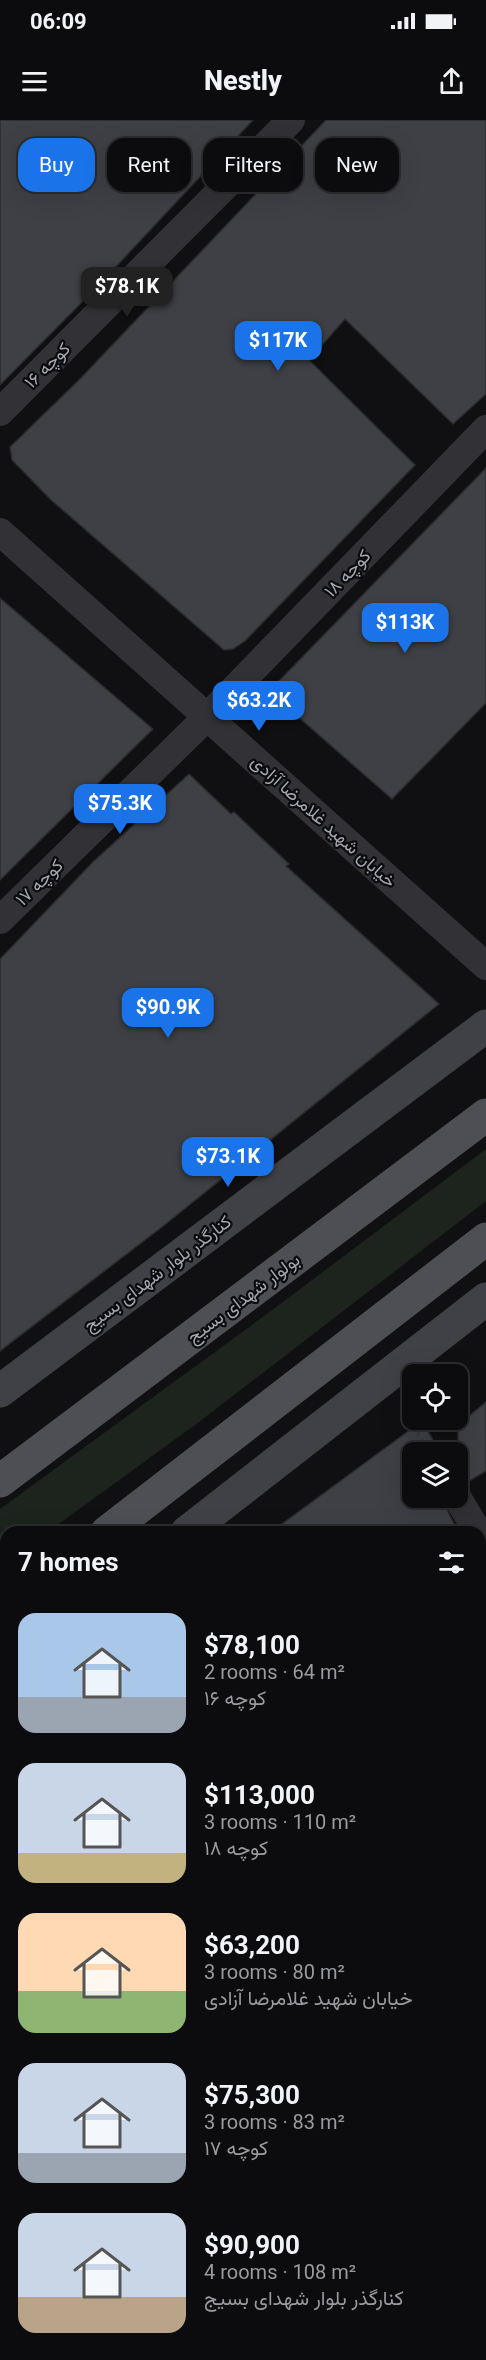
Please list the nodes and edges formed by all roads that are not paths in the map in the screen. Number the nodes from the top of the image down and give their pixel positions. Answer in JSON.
{"nodes":[{"id":1,"x":291,"y":120,"type":"edge"},
{"id":2,"x":0,"y":412,"type":"edge"},
{"id":3,"x":486,"y":429,"type":"edge"},
{"id":4,"x":0,"y":532,"type":"edge"},
{"id":5,"x":207,"y":717,"type":"junction"},
{"id":6,"x":0,"y":920,"type":"edge"},
{"id":7,"x":486,"y":966,"type":"edge"},
{"id":8,"x":486,"y":1026,"type":"edge"},
{"id":9,"x":486,"y":1115,"type":"edge"},
{"id":10,"x":486,"y":1239,"type":"edge"},
{"id":11,"x":486,"y":1299,"type":"edge"},
{"id":12,"x":0,"y":1391,"type":"edge"},
{"id":13,"x":0,"y":1480,"type":"edge"},
{"id":14,"x":464,"y":1508,"type":"edge"},
{"id":15,"x":115,"y":1526,"type":"edge"},
{"id":16,"x":195,"y":1526,"type":"edge"},
{"id":17,"x":475,"y":1526,"type":"edge"}],
"edges":[{"from":1,"to":2,"type":"street","name":"کوچه ۱۶"},
{"from":3,"to":5,"type":"street","name":"کوچه ۱۸"},
{"from":4,"to":5,"type":"street","name":"خیابان شهید غلامرضا آزادی"},
{"from":5,"to":6,"type":"street","name":"کوچه ۱۷"},
{"from":5,"to":7,"type":"street","name":"خیابان شهید غلامرضا آزادی"},
{"from":8,"to":12,"type":"street","name":"کنارگذر بلوار شهدای بسیج"},
{"from":9,"to":13,"type":"main road","name":"بولوار شهدای بسیج"},
{"from":10,"to":15,"type":"main road"},
{"from":11,"to":16,"type":"street"},
{"from":14,"to":17,"type":"street"}]}
